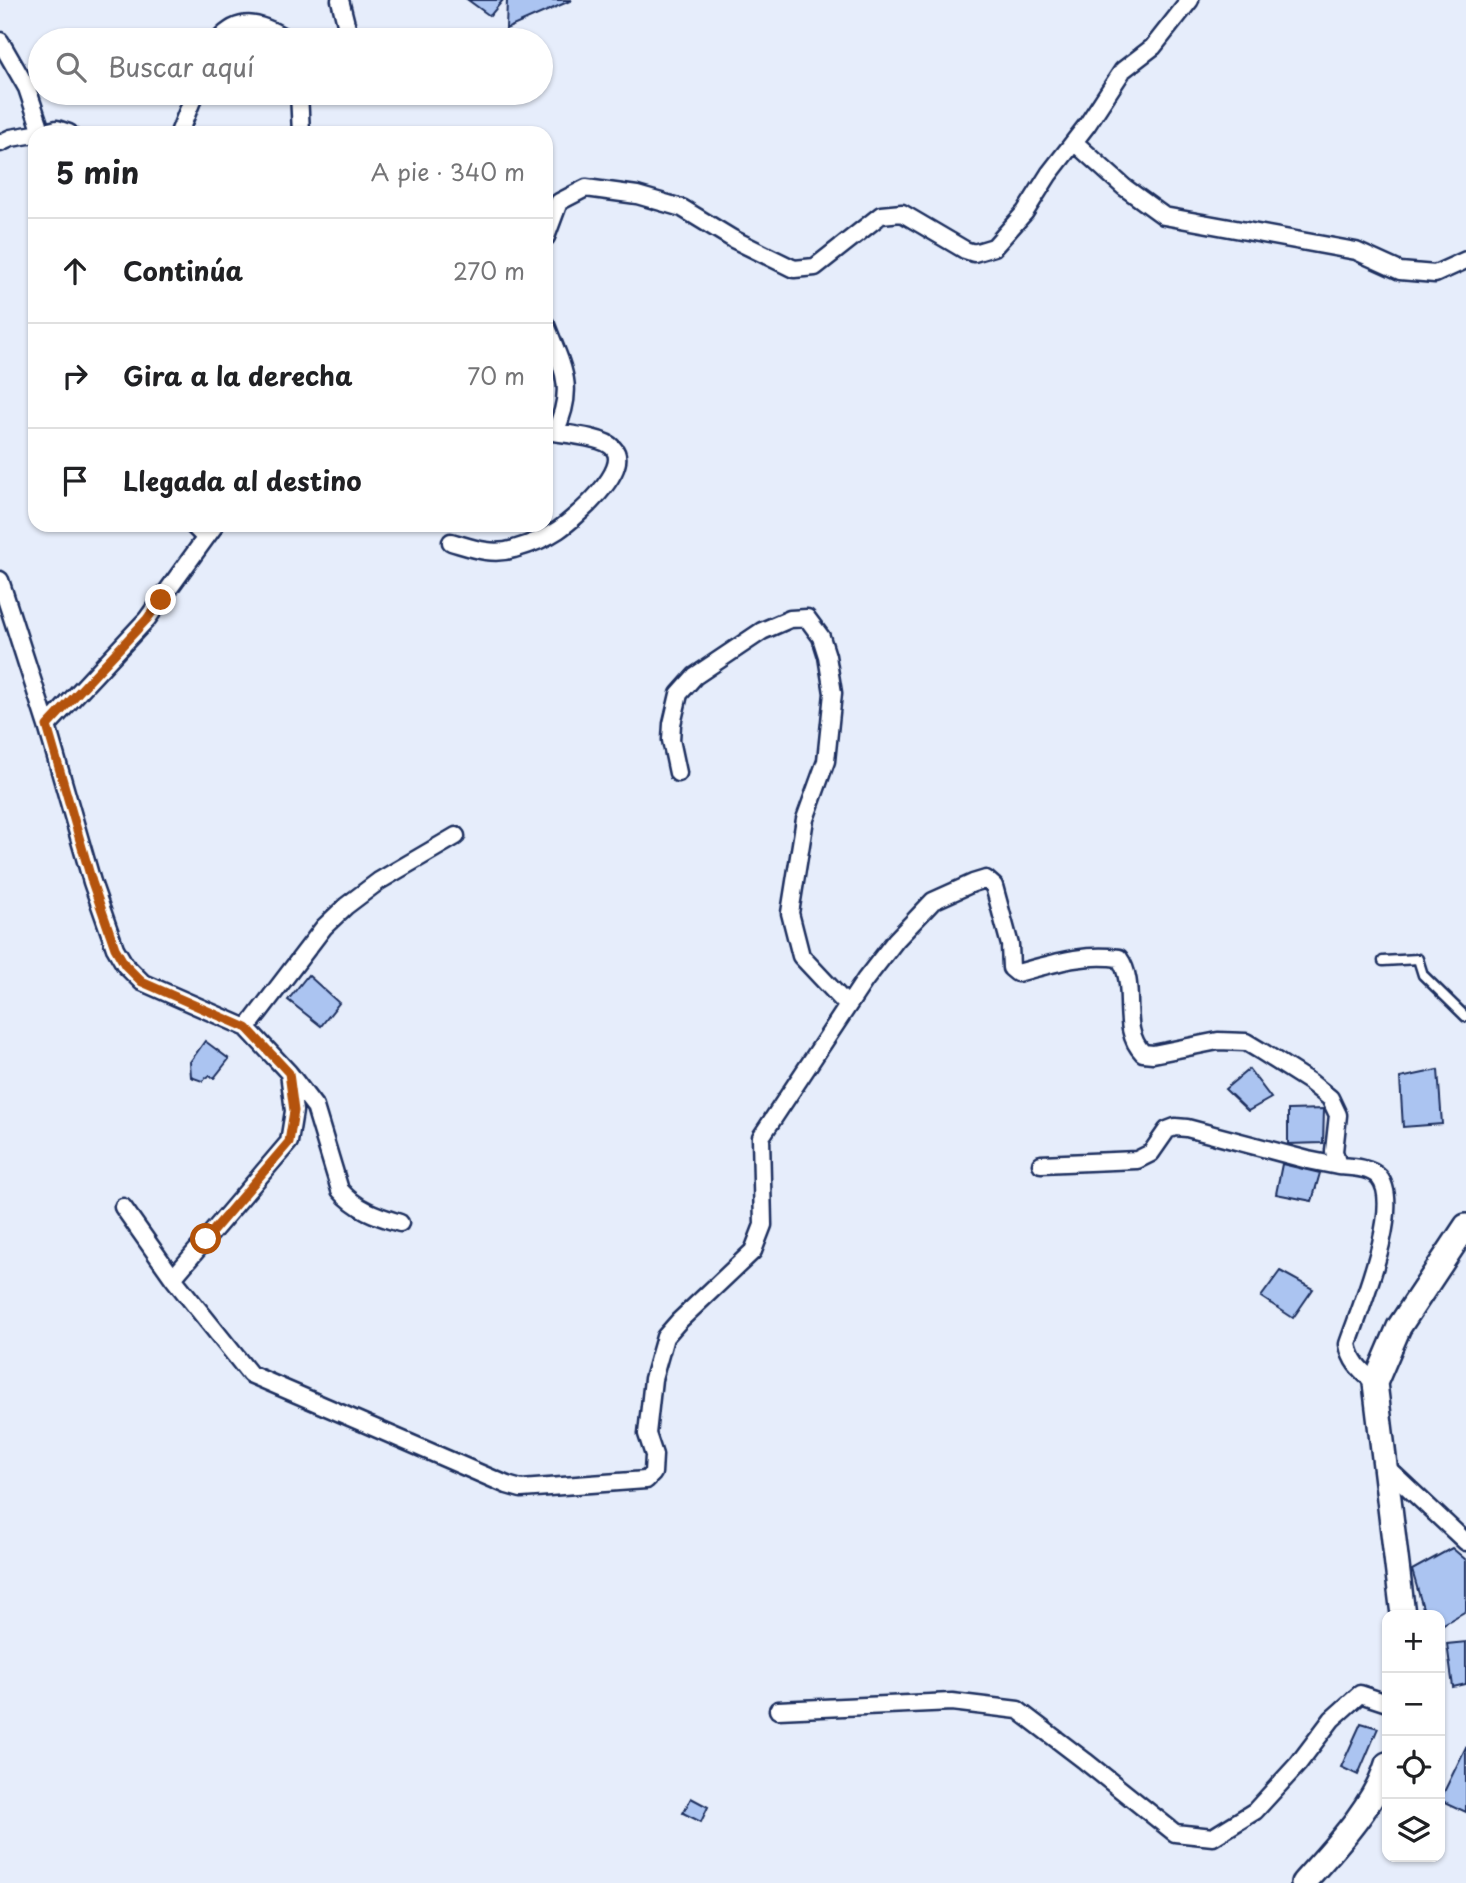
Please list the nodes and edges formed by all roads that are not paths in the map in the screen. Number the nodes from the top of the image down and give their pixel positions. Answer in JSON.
{"nodes":[{"id":1,"x":340,"y":0,"type":"edge"},
{"id":2,"x":1190,"y":0,"type":"edge"},
{"id":3,"x":229,"y":28,"type":"edge"},
{"id":4,"x":263,"y":28,"type":"edge"},
{"id":5,"x":347,"y":28,"type":"edge"},
{"id":6,"x":0,"y":41,"type":"edge"},
{"id":7,"x":28,"y":91,"type":"edge"},
{"id":8,"x":33,"y":105,"type":"edge"},
{"id":9,"x":190,"y":105,"type":"edge"},
{"id":10,"x":300,"y":105,"type":"edge"},
{"id":11,"x":40,"y":126,"type":"edge"},
{"id":12,"x":182,"y":126,"type":"edge"},
{"id":13,"x":301,"y":126,"type":"edge"},
{"id":14,"x":28,"y":135,"type":"edge"},
{"id":15,"x":1074,"y":142,"type":"junction"},
{"id":16,"x":0,"y":143,"type":"edge"},
{"id":17,"x":553,"y":218,"type":"edge"},
{"id":18,"x":1466,"y":260,"type":"edge"},
{"id":19,"x":553,"y":345,"type":"edge"},
{"id":20,"x":553,"y":427,"type":"edge"},
{"id":21,"x":553,"y":432,"type":"edge"},
{"id":22,"x":194,"y":532,"type":"edge"},
{"id":23,"x":210,"y":532,"type":"edge"},
{"id":24,"x":204,"y":542,"type":"junction"},
{"id":25,"x":451,"y":542,"type":"dead end"},
{"id":26,"x":0,"y":580,"type":"edge"},
{"id":27,"x":47,"y":726,"type":"junction"},
{"id":28,"x":678,"y":773,"type":"dead end"},
{"id":29,"x":456,"y":836,"type":"dead end"},
{"id":30,"x":1383,"y":961,"type":"dead end"},
{"id":31,"x":848,"y":1006,"type":"junction"},
{"id":32,"x":1466,"y":1017,"type":"edge"},
{"id":33,"x":247,"y":1028,"type":"junction"},
{"id":34,"x":289,"y":1073,"type":"junction"},
{"id":35,"x":1041,"y":1164,"type":"dead end"},
{"id":36,"x":1338,"y":1166,"type":"junction"},
{"id":37,"x":123,"y":1207,"type":"dead end"},
{"id":38,"x":400,"y":1223,"type":"dead end"},
{"id":39,"x":1466,"y":1226,"type":"edge"},
{"id":40,"x":173,"y":1278,"type":"junction"},
{"id":41,"x":1375,"y":1383,"type":"junction"},
{"id":42,"x":1385,"y":1466,"type":"junction"},
{"id":43,"x":1466,"y":1542,"type":"edge"},
{"id":44,"x":1402,"y":1610,"type":"edge"},
{"id":45,"x":1382,"y":1701,"type":"edge"},
{"id":46,"x":778,"y":1710,"type":"dead end"},
{"id":47,"x":1382,"y":1780,"type":"edge"},
{"id":48,"x":1303,"y":1883,"type":"edge"}],
"edges":[{"from":1,"to":5,"type":"street"},
{"from":2,"to":15,"type":"street"},
{"from":3,"to":4,"type":"street"},
{"from":6,"to":7,"type":"street"},
{"from":8,"to":11,"type":"street"},
{"from":9,"to":12,"type":"street"},
{"from":10,"to":13,"type":"street"},
{"from":14,"to":16,"type":"street"},
{"from":15,"to":17,"type":"street"},
{"from":15,"to":18,"type":"street"},
{"from":19,"to":20,"type":"street"},
{"from":21,"to":25,"type":"street"},
{"from":22,"to":24,"type":"lane"},
{"from":23,"to":24,"type":"street"},
{"from":24,"to":27,"type":"street"},
{"from":26,"to":27,"type":"street"},
{"from":27,"to":33,"type":"street"},
{"from":28,"to":31,"type":"street"},
{"from":29,"to":33,"type":"street"},
{"from":30,"to":32,"type":"lane"},
{"from":31,"to":36,"type":"street"},
{"from":31,"to":40,"type":"street"},
{"from":33,"to":34,"type":"street"},
{"from":34,"to":38,"type":"street"},
{"from":34,"to":40,"type":"street"},
{"from":35,"to":36,"type":"street"},
{"from":36,"to":41,"type":"street"},
{"from":37,"to":40,"type":"street"},
{"from":39,"to":41,"type":"main road"},
{"from":41,"to":42,"type":"main road"},
{"from":42,"to":43,"type":"street"},
{"from":42,"to":44,"type":"main road"},
{"from":45,"to":46,"type":"street"},
{"from":47,"to":48,"type":"main road"}]}
